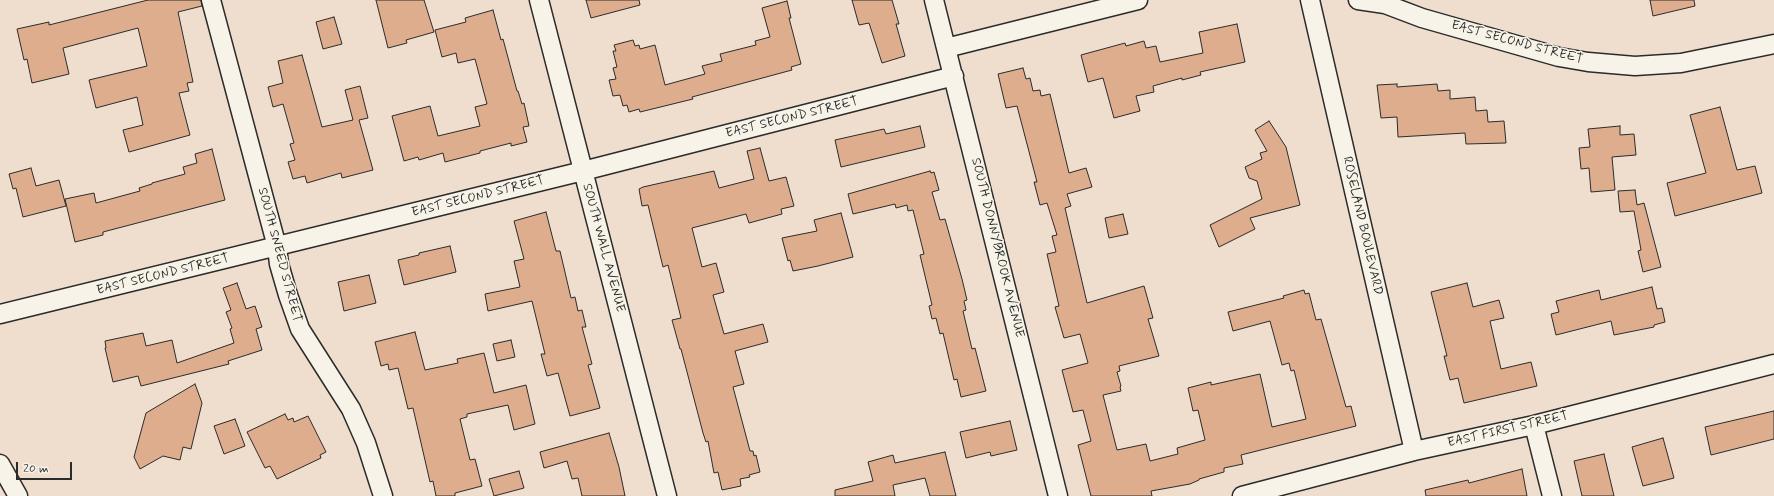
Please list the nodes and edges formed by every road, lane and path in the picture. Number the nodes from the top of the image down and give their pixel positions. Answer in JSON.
{"nodes":[{"id":1,"x":211,"y":0,"type":"edge"},
{"id":2,"x":539,"y":0,"type":"edge"},
{"id":3,"x":934,"y":0,"type":"edge"},
{"id":4,"x":1138,"y":0,"type":"edge"},
{"id":5,"x":1310,"y":0,"type":"edge"},
{"id":6,"x":1358,"y":0,"type":"edge"},
{"id":7,"x":1774,"y":44,"type":"edge"},
{"id":8,"x":946,"y":48,"type":"junction"},
{"id":9,"x":954,"y":76,"type":"junction"},
{"id":10,"x":583,"y":171,"type":"junction"},
{"id":11,"x":277,"y":247,"type":"junction"},
{"id":12,"x":0,"y":314,"type":"edge"},
{"id":13,"x":1774,"y":364,"type":"edge"},
{"id":14,"x":1534,"y":425,"type":"junction"},
{"id":15,"x":1414,"y":451,"type":"junction"},
{"id":16,"x":0,"y":464,"type":"edge"},
{"id":17,"x":18,"y":496,"type":"edge"},
{"id":18,"x":383,"y":496,"type":"edge"},
{"id":19,"x":667,"y":496,"type":"edge"},
{"id":20,"x":1058,"y":496,"type":"edge"},
{"id":21,"x":1242,"y":496,"type":"edge"},
{"id":22,"x":1552,"y":496,"type":"edge"}],
"edges":[{"from":1,"to":11,"type":"street","name":"SOUTH SNEED STREET"},
{"from":2,"to":10,"type":"street","name":"SOUTH WALL AVENUE"},
{"from":3,"to":8,"type":"street","name":"SOUTH DONNYBROOK AVENUE"},
{"from":4,"to":8,"type":"street"},
{"from":5,"to":15,"type":"street","name":"ROSELAND BOULEVARD"},
{"from":6,"to":7,"type":"street","name":"EAST SECOND STREET"},
{"from":8,"to":9,"type":"street","name":"SOUTH DONNYBROOK AVENUE"},
{"from":9,"to":10,"type":"street","name":"EAST SECOND STREET"},
{"from":9,"to":20,"type":"street","name":"SOUTH DONNYBROOK AVENUE"},
{"from":10,"to":11,"type":"street","name":"EAST SECOND STREET"},
{"from":10,"to":19,"type":"street","name":"SOUTH WALL AVENUE"},
{"from":11,"to":12,"type":"street","name":"EAST SECOND STREET"},
{"from":11,"to":18,"type":"street","name":"SOUTH SNEED STREET"},
{"from":13,"to":14,"type":"street","name":"EAST FIRST STREET"},
{"from":14,"to":15,"type":"street","name":"EAST FIRST STREET"},
{"from":14,"to":22,"type":"street"},
{"from":15,"to":21,"type":"street","name":"EAST FIRST STREET"},
{"from":16,"to":17,"type":"street"}]}
